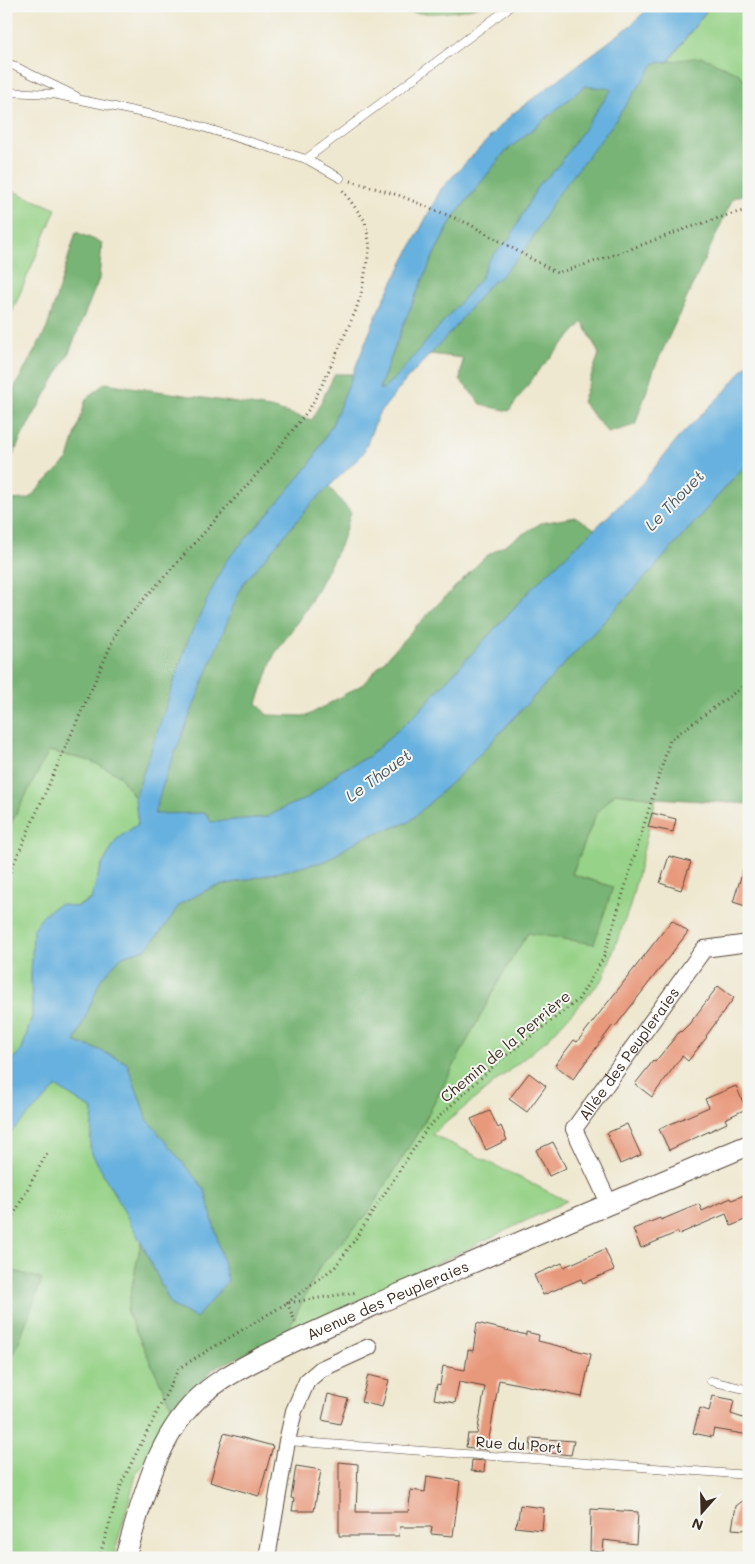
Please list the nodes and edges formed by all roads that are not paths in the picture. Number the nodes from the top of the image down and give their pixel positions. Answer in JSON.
{"nodes":[{"id":1,"x":511,"y":6,"type":"edge"},
{"id":2,"x":6,"y":62,"type":"edge"},
{"id":3,"x":6,"y":92,"type":"edge"},
{"id":4,"x":87,"y":102,"type":"junction"},
{"id":5,"x":306,"y":159,"type":"junction"},
{"id":6,"x":340,"y":178,"type":"road end"},
{"id":7,"x":749,"y":943,"type":"edge"},
{"id":8,"x":749,"y":1145,"type":"edge"},
{"id":9,"x":609,"y":1203,"type":"junction"},
{"id":10,"x":369,"y":1347,"type":"dead end"},
{"id":11,"x":710,"y":1380,"type":"dead end"},
{"id":12,"x":749,"y":1390,"type":"edge"},
{"id":13,"x":286,"y":1441,"type":"junction"},
{"id":14,"x":749,"y":1475,"type":"edge"},
{"id":15,"x":125,"y":1558,"type":"edge"},
{"id":16,"x":267,"y":1558,"type":"edge"}],
"edges":[{"from":1,"to":5,"type":"lane"},
{"from":2,"to":4,"type":"lane"},
{"from":3,"to":4,"type":"lane"},
{"from":4,"to":5,"type":"lane"},
{"from":5,"to":6,"type":"lane"},
{"from":7,"to":9,"type":"street","name":"Allée des Peupleraies"},
{"from":8,"to":9,"type":"street","name":"Avenue des Peupleraies"},
{"from":9,"to":15,"type":"street","name":"Avenue des Peupleraies"},
{"from":10,"to":13,"type":"street"},
{"from":11,"to":12,"type":"lane"},
{"from":13,"to":14,"type":"lane","name":"Rue du Port"},
{"from":13,"to":16,"type":"street"}]}
